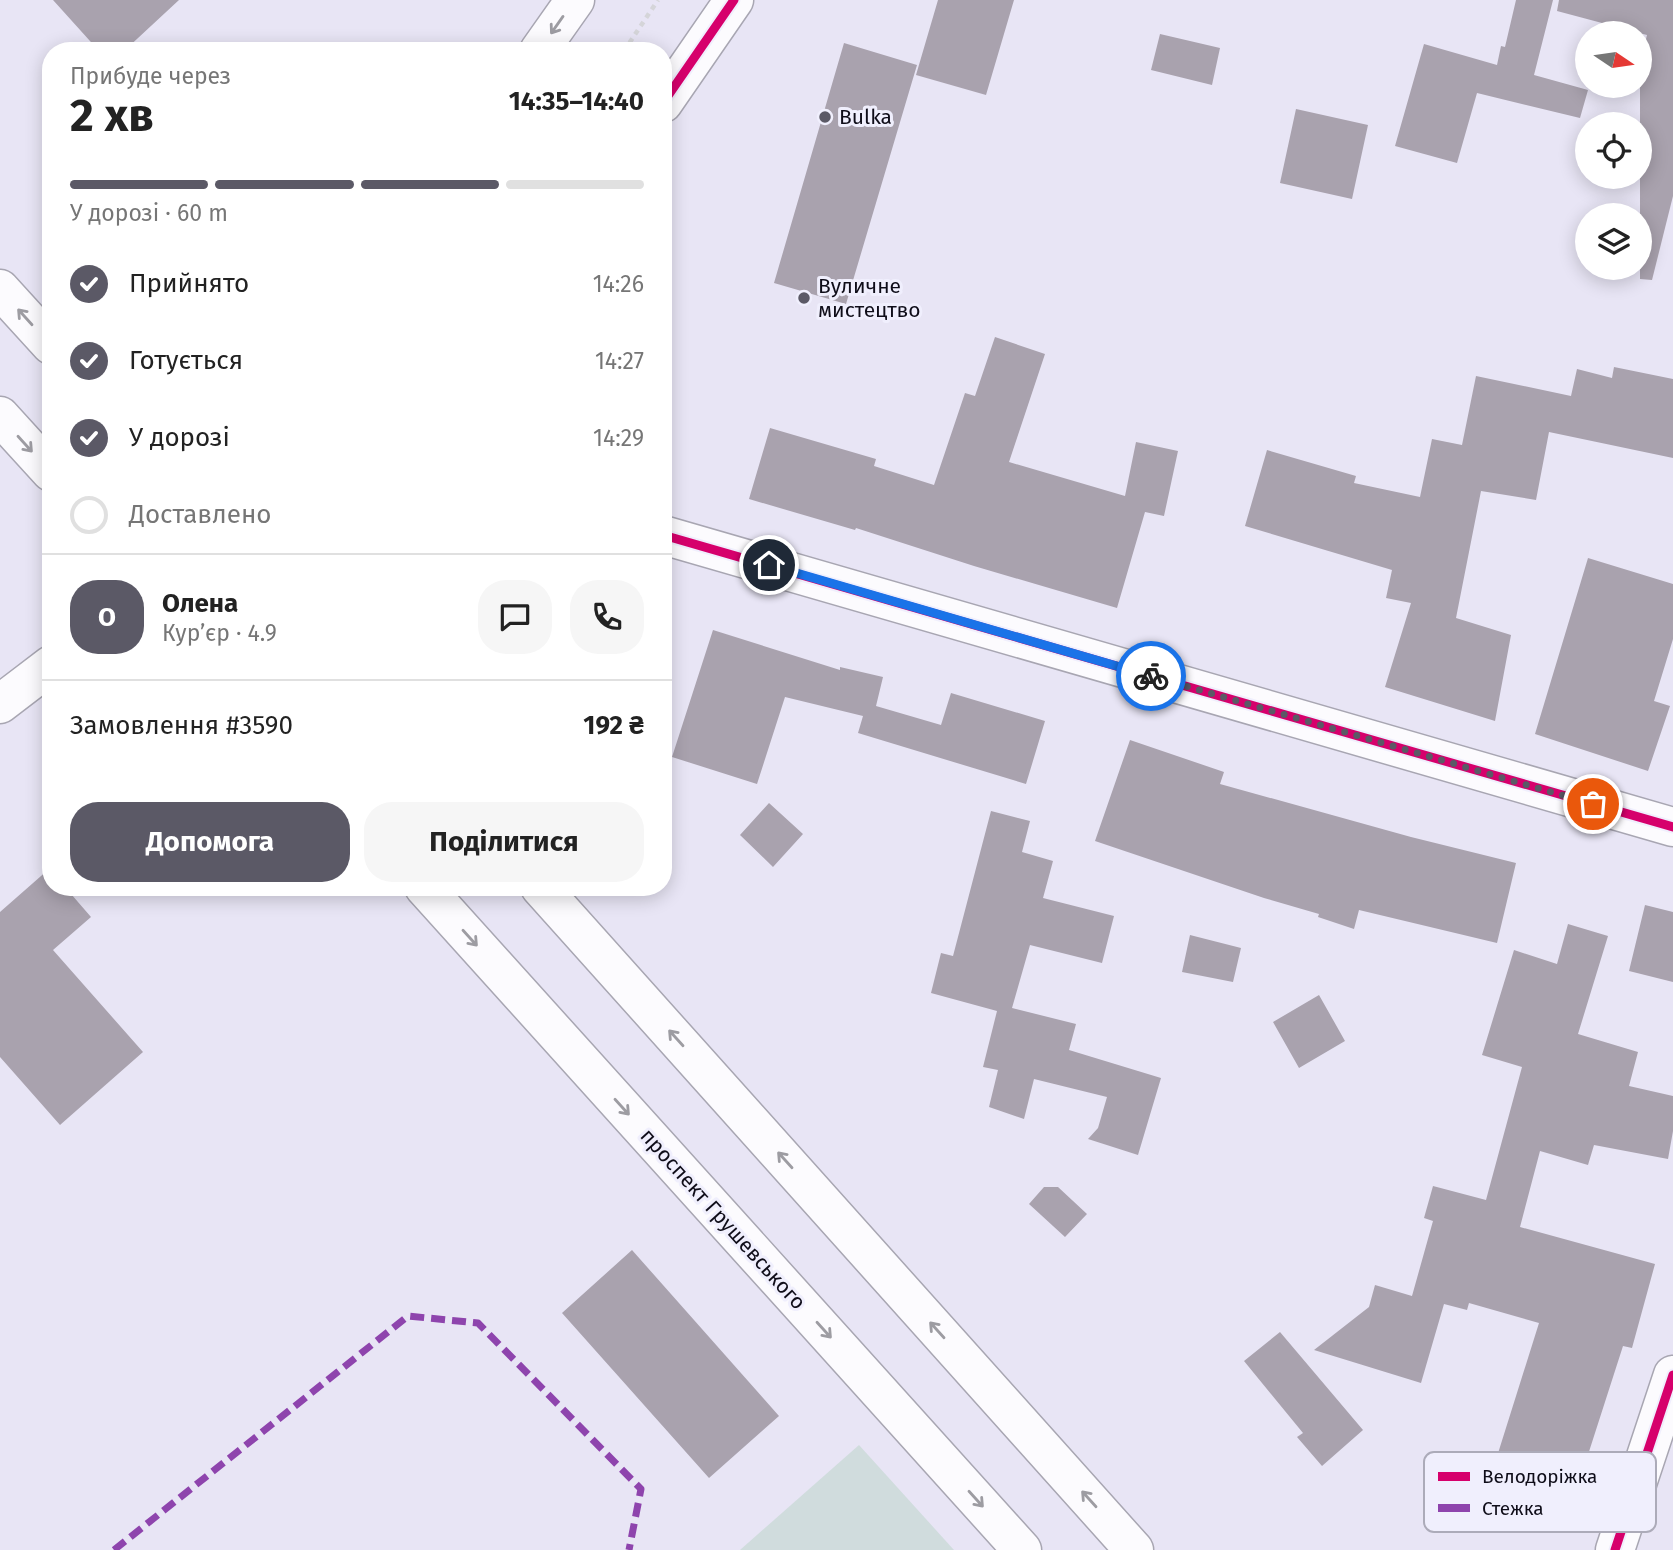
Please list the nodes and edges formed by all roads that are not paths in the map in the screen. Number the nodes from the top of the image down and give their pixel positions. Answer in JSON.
{"nodes":[{"id":1,"x":575,"y":0,"type":"edge"},
{"id":2,"x":734,"y":0,"type":"edge"},
{"id":3,"x":545,"y":42,"type":"edge"},
{"id":4,"x":672,"y":90,"type":"edge"},
{"id":5,"x":0,"y":289,"type":"edge"},
{"id":6,"x":42,"y":335,"type":"edge"},
{"id":7,"x":0,"y":416,"type":"edge"},
{"id":8,"x":42,"y":462,"type":"edge"},
{"id":9,"x":672,"y":538,"type":"edge"},
{"id":10,"x":42,"y":673,"type":"edge"},
{"id":11,"x":0,"y":704,"type":"edge"},
{"id":12,"x":1673,"y":827,"type":"edge"},
{"id":13,"x":432,"y":896,"type":"edge"},
{"id":14,"x":548,"y":896,"type":"edge"},
{"id":15,"x":1673,"y":1375,"type":"edge"},
{"id":16,"x":1647,"y":1452,"type":"edge"},
{"id":17,"x":1621,"y":1532,"type":"edge"},
{"id":18,"x":1022,"y":1550,"type":"edge"},
{"id":19,"x":1134,"y":1550,"type":"edge"},
{"id":20,"x":1615,"y":1550,"type":"edge"}],
"edges":[{"from":1,"to":3,"type":"main road","one_way":true},
{"from":2,"to":4,"type":"main road"},
{"from":6,"to":5,"type":"main road","one_way":true},
{"from":7,"to":8,"type":"main road","one_way":true},
{"from":9,"to":12,"type":"main road"},
{"from":10,"to":11,"type":"main road"},
{"from":13,"to":18,"type":"main road","name":"проспект Грушевського","one_way":true},
{"from":19,"to":14,"type":"main road","one_way":true},
{"from":15,"to":16,"type":"main road"},
{"from":17,"to":20,"type":"main road"}]}
